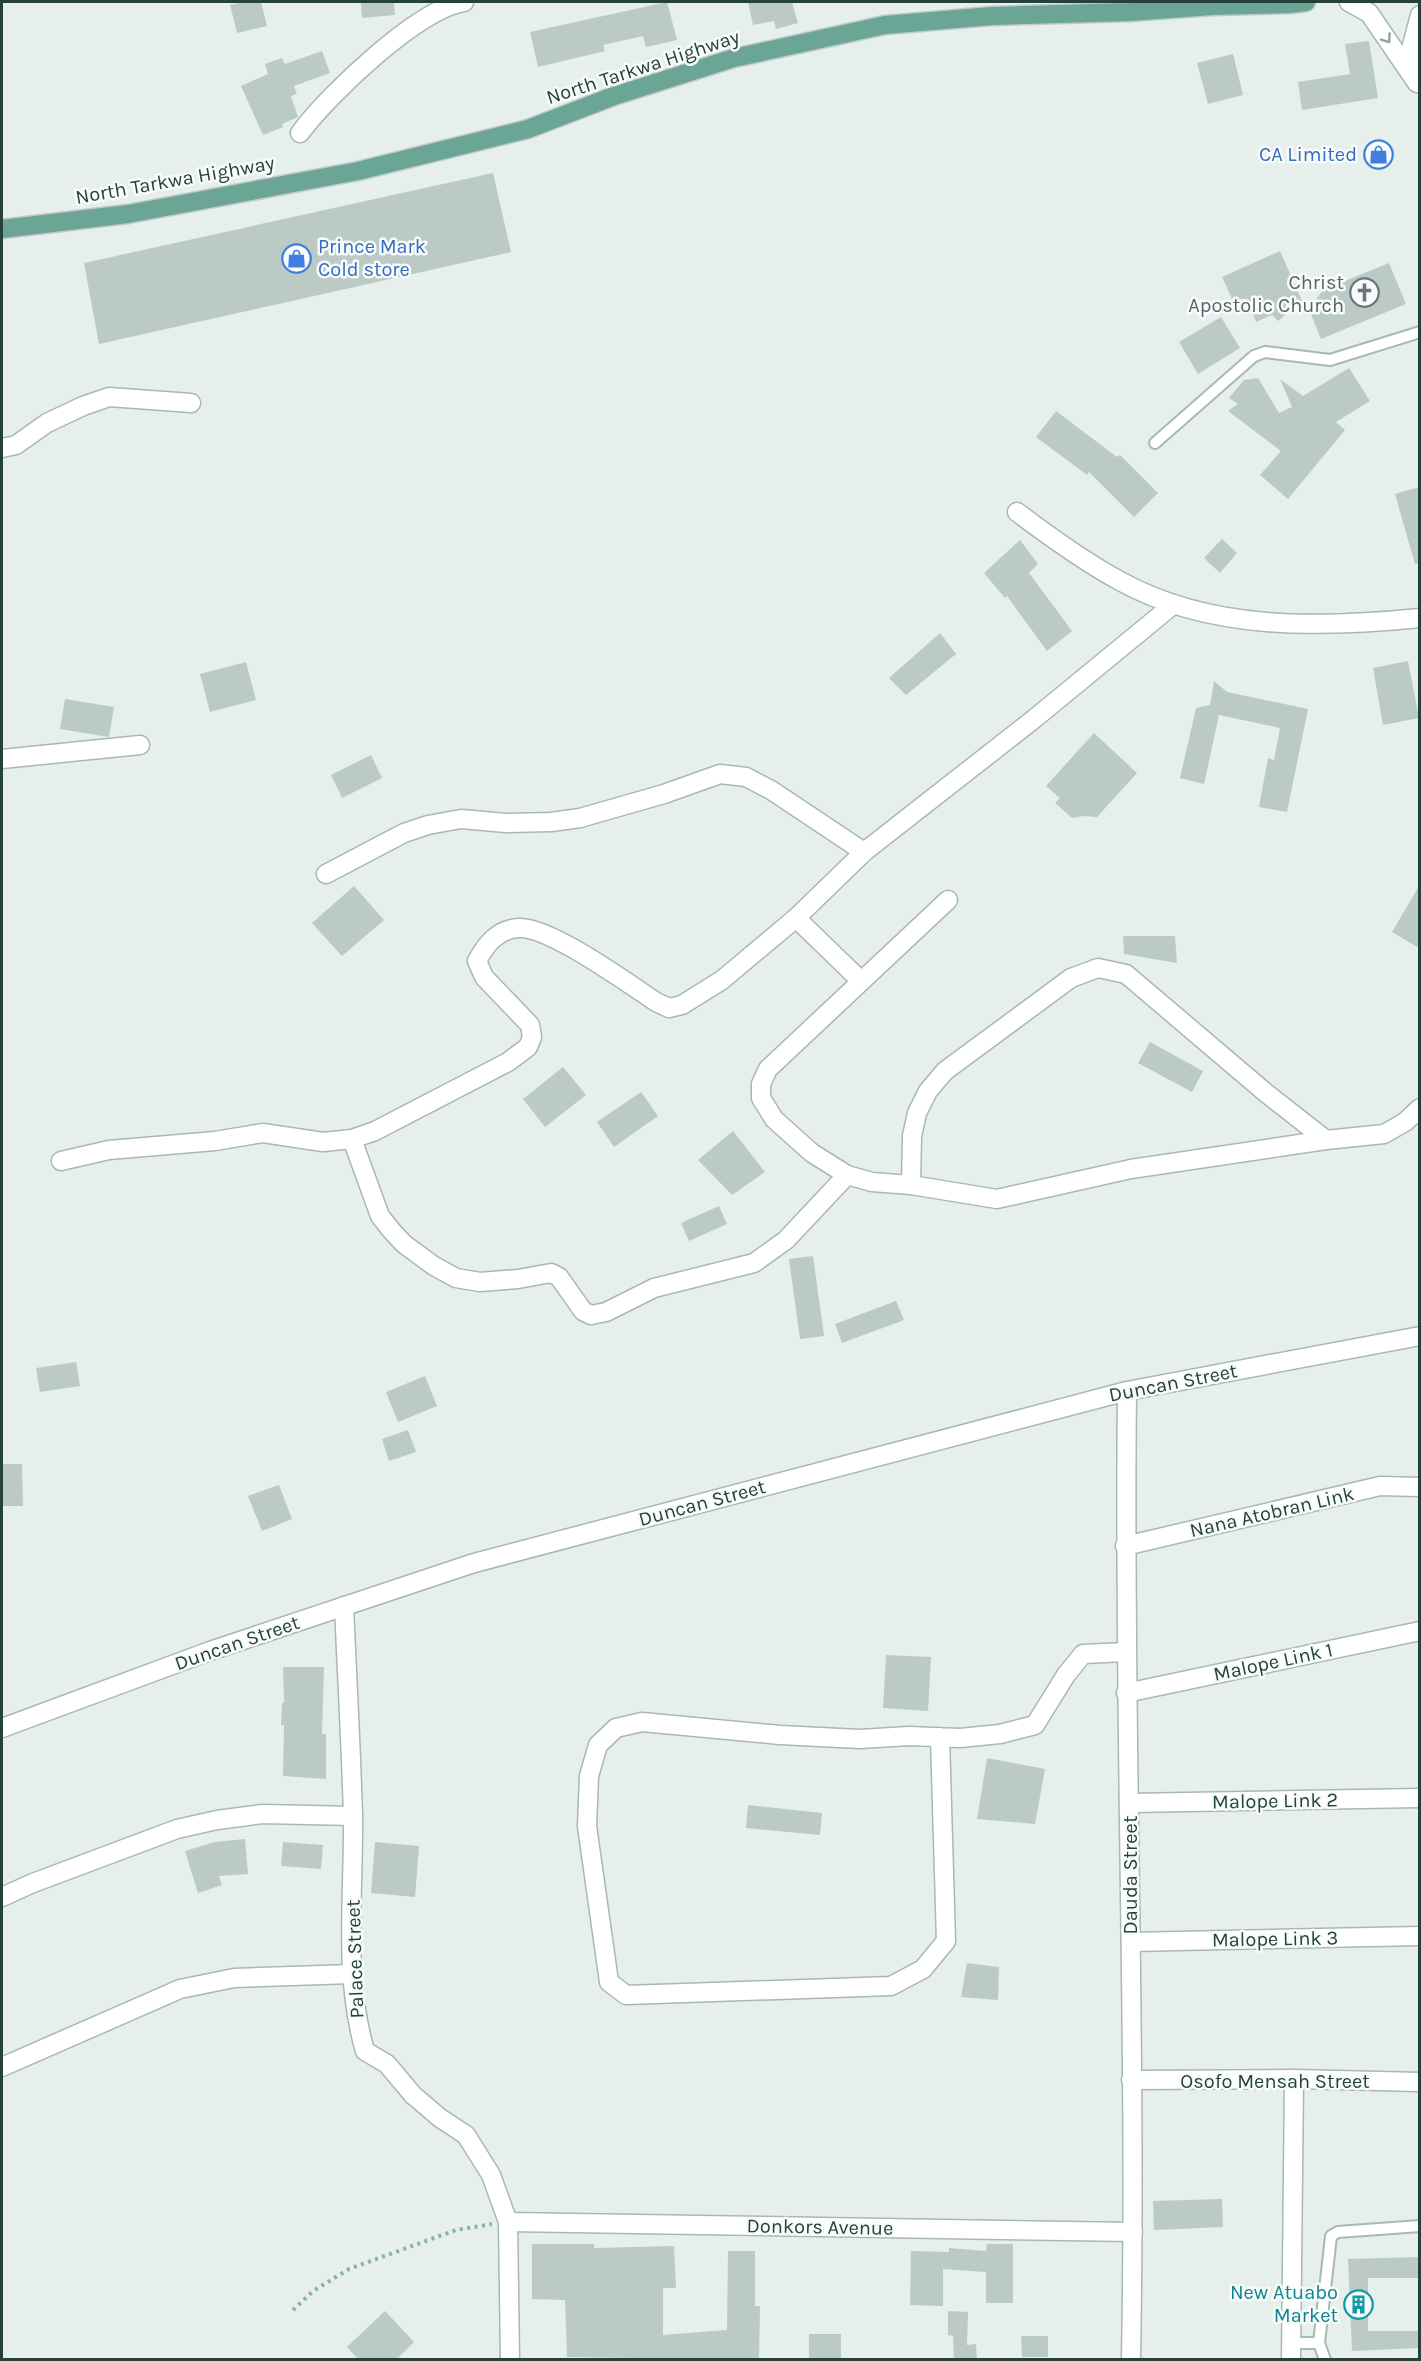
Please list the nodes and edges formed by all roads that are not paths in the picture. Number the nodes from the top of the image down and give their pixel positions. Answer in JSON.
{"nodes":[{"id":1,"x":464,"y":2,"type":"edge"},
{"id":2,"x":1306,"y":2,"type":"edge"},
{"id":3,"x":1349,"y":2,"type":"edge"},
{"id":4,"x":1212,"y":4,"type":"edge"},
{"id":5,"x":1419,"y":15,"type":"edge"},
{"id":6,"x":1418,"y":86,"type":"edge"},
{"id":7,"x":300,"y":133,"type":"dead end"},
{"id":8,"x":2,"y":229,"type":"edge"},
{"id":9,"x":1419,"y":332,"type":"edge"},
{"id":10,"x":191,"y":404,"type":"dead end"},
{"id":11,"x":1155,"y":443,"type":"dead end"},
{"id":12,"x":2,"y":448,"type":"edge"},
{"id":13,"x":1017,"y":512,"type":"dead end"},
{"id":14,"x":1174,"y":603,"type":"junction"},
{"id":15,"x":1419,"y":618,"type":"edge"},
{"id":16,"x":140,"y":745,"type":"dead end"},
{"id":17,"x":2,"y":759,"type":"edge"},
{"id":18,"x":864,"y":852,"type":"junction"},
{"id":19,"x":326,"y":874,"type":"dead end"},
{"id":20,"x":948,"y":900,"type":"dead end"},
{"id":21,"x":796,"y":918,"type":"junction"},
{"id":22,"x":861,"y":981,"type":"junction"},
{"id":23,"x":1419,"y":1108,"type":"edge"},
{"id":24,"x":352,"y":1139,"type":"junction"},
{"id":25,"x":1326,"y":1140,"type":"junction"},
{"id":26,"x":61,"y":1161,"type":"dead end"},
{"id":27,"x":846,"y":1175,"type":"junction"},
{"id":28,"x":911,"y":1185,"type":"junction"},
{"id":29,"x":1419,"y":1336,"type":"edge"},
{"id":30,"x":1126,"y":1391,"type":"junction"},
{"id":31,"x":1419,"y":1487,"type":"edge"},
{"id":32,"x":1125,"y":1546,"type":"junction"},
{"id":33,"x":344,"y":1606,"type":"junction"},
{"id":34,"x":1419,"y":1631,"type":"edge"},
{"id":35,"x":1126,"y":1652,"type":"junction"},
{"id":36,"x":1126,"y":1693,"type":"junction"},
{"id":37,"x":2,"y":1728,"type":"edge"},
{"id":38,"x":940,"y":1737,"type":"junction"},
{"id":39,"x":1419,"y":1798,"type":"edge"},
{"id":40,"x":1130,"y":1803,"type":"junction"},
{"id":41,"x":353,"y":1816,"type":"junction"},
{"id":42,"x":2,"y":1897,"type":"edge"},
{"id":43,"x":1419,"y":1935,"type":"edge"},
{"id":44,"x":1131,"y":1942,"type":"junction"},
{"id":45,"x":352,"y":1974,"type":"junction"},
{"id":46,"x":2,"y":2067,"type":"edge"},
{"id":47,"x":1294,"y":2079,"type":"junction"},
{"id":48,"x":1131,"y":2080,"type":"junction"},
{"id":49,"x":1419,"y":2082,"type":"edge"},
{"id":50,"x":508,"y":2222,"type":"junction"},
{"id":51,"x":1419,"y":2226,"type":"edge"},
{"id":52,"x":1133,"y":2232,"type":"junction"},
{"id":53,"x":1319,"y":2343,"type":"junction"},
{"id":54,"x":1292,"y":2351,"type":"edge"},
{"id":55,"x":510,"y":2360,"type":"edge"},
{"id":56,"x":1131,"y":2360,"type":"edge"},
{"id":57,"x":1325,"y":2360,"type":"edge"}],
"edges":[{"from":1,"to":7,"type":"street"},
{"from":2,"to":4,"type":"main road","name":"North Tarkwa Highway"},
{"from":3,"to":6,"type":"street","one_way":true},
{"from":4,"to":8,"type":"main road","name":"North Tarkwa Highway"},
{"from":5,"to":6,"type":"street"},
{"from":9,"to":11,"type":"lane"},
{"from":10,"to":12,"type":"street"},
{"from":13,"to":14,"type":"street"},
{"from":14,"to":15,"type":"street"},
{"from":14,"to":18,"type":"street"},
{"from":16,"to":17,"type":"street"},
{"from":18,"to":19,"type":"street"},
{"from":18,"to":21,"type":"street"},
{"from":20,"to":22,"type":"street"},
{"from":21,"to":22,"type":"street"},
{"from":21,"to":24,"type":"street"},
{"from":22,"to":27,"type":"street"},
{"from":23,"to":25,"type":"street"},
{"from":24,"to":26,"type":"street"},
{"from":24,"to":27,"type":"street"},
{"from":25,"to":28,"type":"street"},
{"from":25,"to":28,"type":"street"},
{"from":27,"to":28,"type":"street"},
{"from":29,"to":30,"type":"street","name":"Duncan Street"},
{"from":30,"to":32,"type":"street","name":"Dauda Street"},
{"from":30,"to":33,"type":"street","name":"Duncan Street"},
{"from":31,"to":32,"type":"street","name":"Nana Atobran Link"},
{"from":32,"to":35,"type":"street","name":"Dauda Street"},
{"from":33,"to":37,"type":"street","name":"Duncan Street"},
{"from":33,"to":41,"type":"street","name":"Palace Street"},
{"from":34,"to":36,"type":"street","name":"Malope Link 1"},
{"from":35,"to":36,"type":"street","name":"Dauda Street"},
{"from":35,"to":38,"type":"street"},
{"from":36,"to":40,"type":"street","name":"Dauda Street"},
{"from":38,"to":38,"type":"street"},
{"from":39,"to":40,"type":"street","name":"Malope Link 2"},
{"from":40,"to":44,"type":"street","name":"Dauda Street"},
{"from":41,"to":42,"type":"street"},
{"from":41,"to":45,"type":"street","name":"Palace Street"},
{"from":43,"to":44,"type":"street","name":"Malope Link 3"},
{"from":44,"to":48,"type":"street","name":"Dauda Street"},
{"from":45,"to":46,"type":"street"},
{"from":45,"to":50,"type":"street","name":"Palace Street"},
{"from":47,"to":48,"type":"street","name":"Osofo Mensah Street"},
{"from":47,"to":49,"type":"street","name":"Osofo Mensah Street"},
{"from":47,"to":54,"type":"street"},
{"from":48,"to":52,"type":"street","name":"Dauda Street"},
{"from":50,"to":52,"type":"street","name":"Donkors Avenue"},
{"from":50,"to":55,"type":"street","name":"Palace Street"},
{"from":51,"to":53,"type":"lane"},
{"from":52,"to":56,"type":"street","name":"Dauda Street"},
{"from":53,"to":54,"type":"lane"},
{"from":53,"to":57,"type":"lane"}]}
